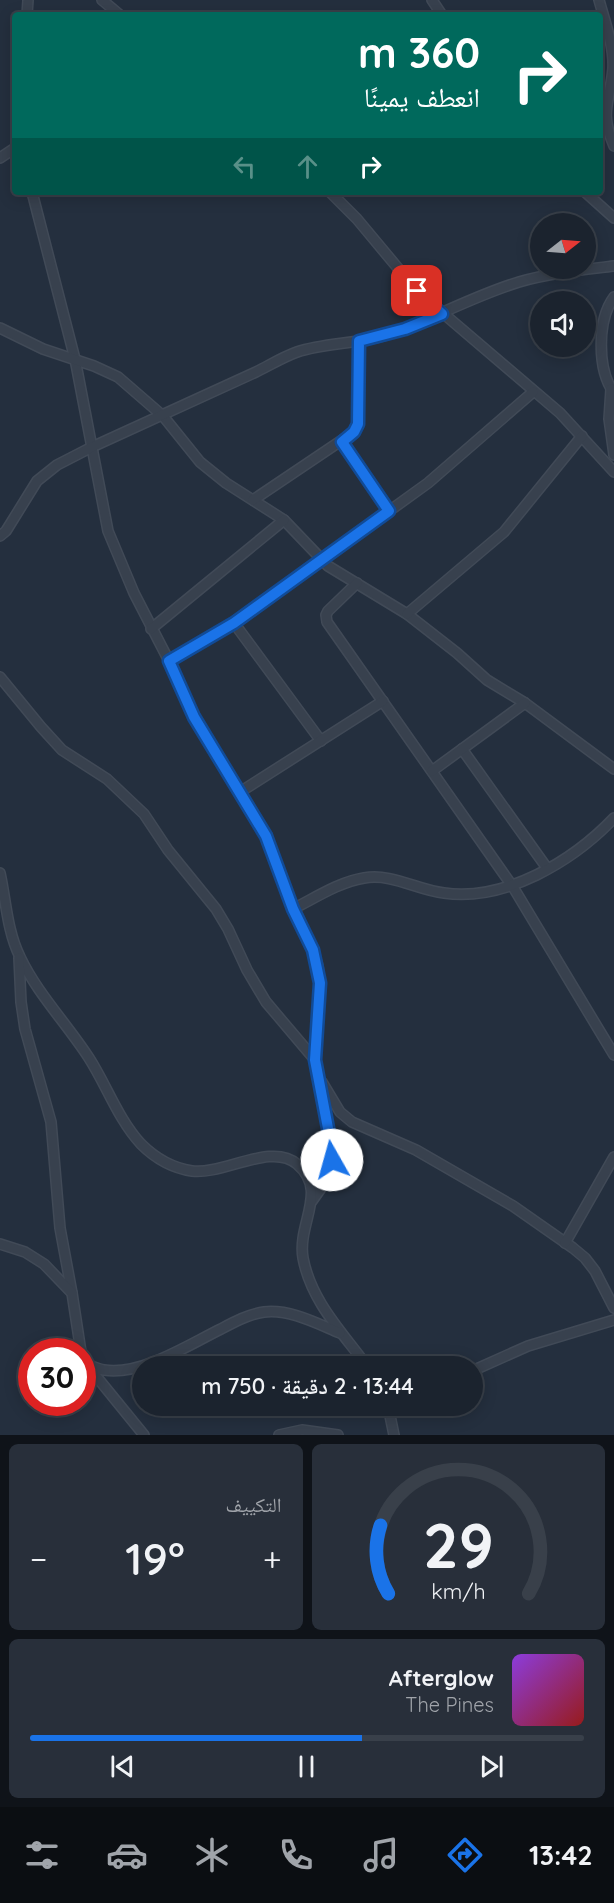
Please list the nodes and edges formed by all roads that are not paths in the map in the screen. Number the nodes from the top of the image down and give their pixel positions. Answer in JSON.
{"nodes":[{"id":1,"x":102,"y":0,"type":"edge"},
{"id":2,"x":116,"y":12,"type":"edge"},
{"id":3,"x":603,"y":16,"type":"edge"},
{"id":4,"x":614,"y":146,"type":"edge"},
{"id":5,"x":33,"y":195,"type":"edge"},
{"id":6,"x":333,"y":195,"type":"edge"},
{"id":7,"x":588,"y":195,"type":"edge"},
{"id":8,"x":614,"y":218,"type":"edge"},
{"id":9,"x":614,"y":266,"type":"edge"},
{"id":10,"x":614,"y":297,"type":"edge"},
{"id":11,"x":442,"y":314,"type":"junction"},
{"id":12,"x":0,"y":328,"type":"edge"},
{"id":13,"x":359,"y":341,"type":"junction"},
{"id":14,"x":75,"y":359,"type":"junction"},
{"id":15,"x":613,"y":391,"type":"edge"},
{"id":16,"x":533,"y":392,"type":"junction"},
{"id":17,"x":163,"y":416,"type":"junction"},
{"id":18,"x":582,"y":436,"type":"junction"},
{"id":19,"x":342,"y":442,"type":"junction"},
{"id":20,"x":92,"y":447,"type":"junction"},
{"id":21,"x":614,"y":454,"type":"edge"},
{"id":22,"x":614,"y":472,"type":"edge"},
{"id":23,"x":253,"y":500,"type":"junction"},
{"id":24,"x":389,"y":511,"type":"junction"},
{"id":25,"x":284,"y":520,"type":"junction"},
{"id":26,"x":0,"y":536,"type":"edge"},
{"id":27,"x":321,"y":560,"type":"junction"},
{"id":28,"x":357,"y":583,"type":"junction"},
{"id":29,"x":407,"y":614,"type":"junction"},
{"id":30,"x":234,"y":623,"type":"junction"},
{"id":31,"x":151,"y":629,"type":"junction"},
{"id":32,"x":169,"y":661,"type":"junction"},
{"id":33,"x":0,"y":677,"type":"edge"},
{"id":34,"x":383,"y":701,"type":"junction"},
{"id":35,"x":525,"y":703,"type":"junction"},
{"id":36,"x":321,"y":741,"type":"junction"},
{"id":37,"x":462,"y":749,"type":"junction"},
{"id":38,"x":614,"y":769,"type":"edge"},
{"id":39,"x":432,"y":771,"type":"junction"},
{"id":40,"x":240,"y":792,"type":"junction"},
{"id":41,"x":614,"y":818,"type":"edge"},
{"id":42,"x":547,"y":868,"type":"junction"},
{"id":43,"x":0,"y":873,"type":"edge"},
{"id":44,"x":513,"y":887,"type":"junction"},
{"id":45,"x":293,"y":909,"type":"junction"},
{"id":46,"x":19,"y":956,"type":"junction"},
{"id":47,"x":614,"y":1055,"type":"edge"},
{"id":48,"x":315,"y":1060,"type":"junction"},
{"id":49,"x":614,"y":1157,"type":"edge"},
{"id":50,"x":312,"y":1200,"type":"junction"},
{"id":51,"x":565,"y":1243,"type":"junction"},
{"id":52,"x":0,"y":1244,"type":"edge"},
{"id":53,"x":72,"y":1293,"type":"junction"},
{"id":54,"x":614,"y":1308,"type":"edge"},
{"id":55,"x":614,"y":1320,"type":"edge"},
{"id":56,"x":339,"y":1333,"type":"junction"},
{"id":57,"x":80,"y":1338,"type":"edge"},
{"id":58,"x":359,"y":1356,"type":"edge"},
{"id":59,"x":96,"y":1365,"type":"edge"},
{"id":60,"x":483,"y":1366,"type":"edge"},
{"id":61,"x":96,"y":1374,"type":"edge"},
{"id":62,"x":390,"y":1416,"type":"edge"},
{"id":63,"x":144,"y":1435,"type":"edge"},
{"id":64,"x":279,"y":1435,"type":"edge"},
{"id":65,"x":338,"y":1435,"type":"edge"},
{"id":66,"x":394,"y":1435,"type":"edge"}],
"edges":[{"from":1,"to":2,"type":"street"},
{"from":3,"to":4,"type":"street"},
{"from":5,"to":14,"type":"street"},
{"from":6,"to":11,"type":"street"},
{"from":7,"to":8,"type":"street"},
{"from":9,"to":11,"type":"street"},
{"from":10,"to":15,"type":"street"},
{"from":11,"to":13,"type":"street"},
{"from":11,"to":16,"type":"street"},
{"from":12,"to":14,"type":"street"},
{"from":13,"to":17,"type":"street"},
{"from":13,"to":19,"type":"street"},
{"from":14,"to":17,"type":"street"},
{"from":14,"to":20,"type":"street"},
{"from":15,"to":21,"type":"street"},
{"from":16,"to":18,"type":"street"},
{"from":16,"to":24,"type":"street"},
{"from":17,"to":20,"type":"street"},
{"from":17,"to":23,"type":"street"},
{"from":18,"to":22,"type":"street"},
{"from":18,"to":29,"type":"street"},
{"from":19,"to":23,"type":"street"},
{"from":19,"to":24,"type":"street"},
{"from":20,"to":26,"type":"street"},
{"from":20,"to":31,"type":"street"},
{"from":23,"to":25,"type":"street"},
{"from":24,"to":27,"type":"street"},
{"from":25,"to":27,"type":"street"},
{"from":25,"to":31,"type":"street"},
{"from":27,"to":28,"type":"street"},
{"from":27,"to":30,"type":"street"},
{"from":28,"to":29,"type":"street"},
{"from":28,"to":34,"type":"street"},
{"from":29,"to":35,"type":"street"},
{"from":30,"to":32,"type":"street"},
{"from":30,"to":36,"type":"street"},
{"from":31,"to":32,"type":"street"},
{"from":32,"to":40,"type":"street"},
{"from":33,"to":48,"type":"street"},
{"from":34,"to":36,"type":"street"},
{"from":34,"to":39,"type":"street"},
{"from":35,"to":37,"type":"street"},
{"from":35,"to":38,"type":"street"},
{"from":36,"to":40,"type":"street"},
{"from":37,"to":39,"type":"street"},
{"from":37,"to":42,"type":"street"},
{"from":39,"to":44,"type":"street"},
{"from":40,"to":45,"type":"street"},
{"from":41,"to":42,"type":"street"},
{"from":42,"to":44,"type":"street"},
{"from":43,"to":46,"type":"street"},
{"from":44,"to":45,"type":"street"},
{"from":44,"to":47,"type":"street"},
{"from":45,"to":48,"type":"street"},
{"from":46,"to":50,"type":"street"},
{"from":46,"to":53,"type":"street"},
{"from":48,"to":50,"type":"street"},
{"from":48,"to":51,"type":"street"},
{"from":49,"to":51,"type":"street"},
{"from":50,"to":56,"type":"street"},
{"from":51,"to":54,"type":"street"},
{"from":52,"to":53,"type":"street"},
{"from":53,"to":57,"type":"street"},
{"from":55,"to":60,"type":"street"},
{"from":56,"to":58,"type":"street"},
{"from":56,"to":59,"type":"street"},
{"from":61,"to":63,"type":"street"},
{"from":62,"to":66,"type":"street"},
{"from":64,"to":65,"type":"street"}]}
